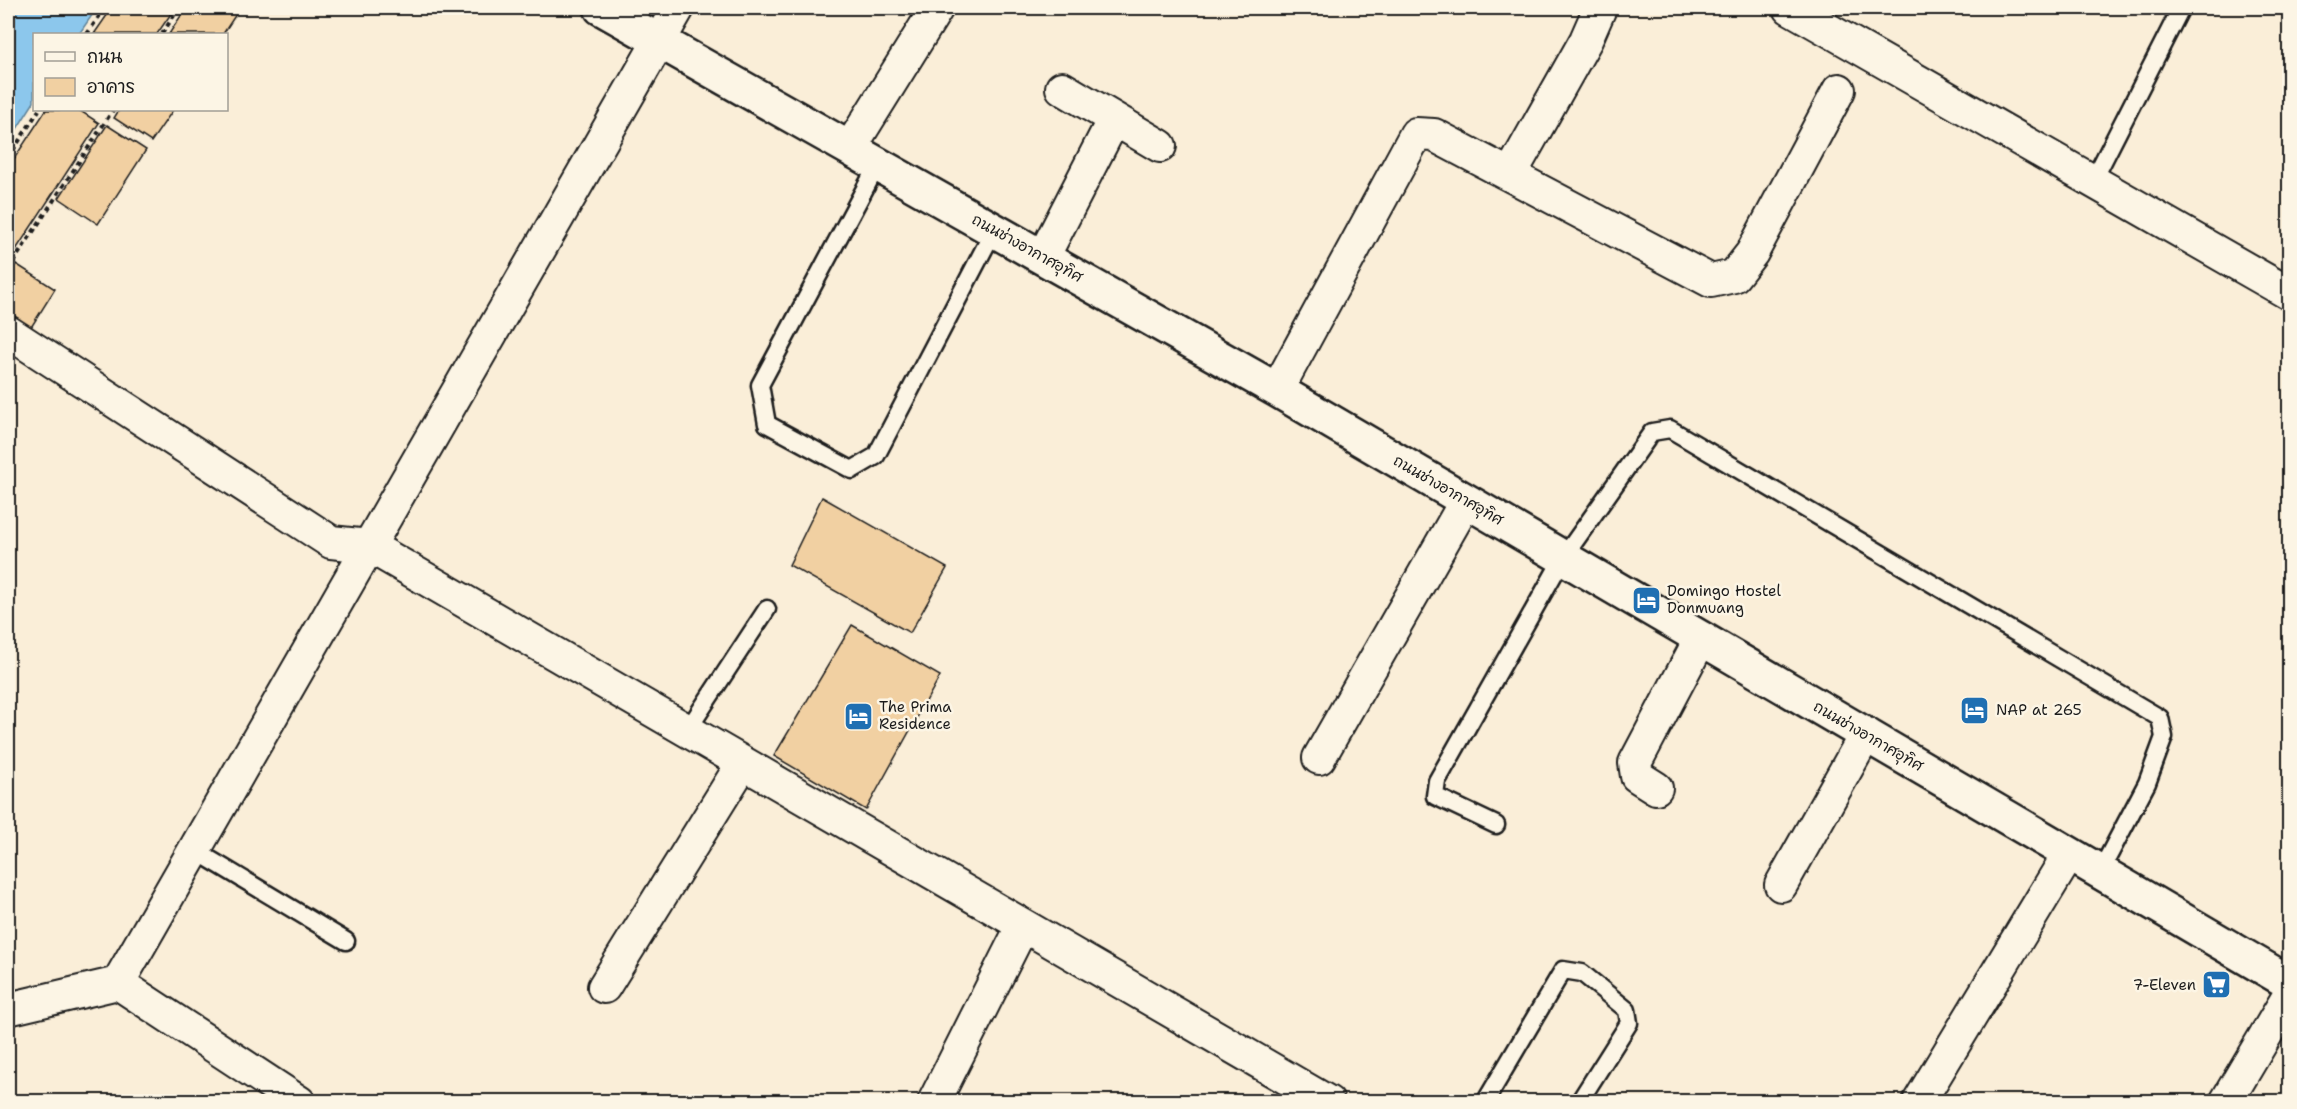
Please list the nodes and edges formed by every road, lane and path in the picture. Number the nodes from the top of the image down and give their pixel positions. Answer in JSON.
{"nodes":[{"id":1,"x":105,"y":8,"type":"edge"},
{"id":2,"x":179,"y":8,"type":"edge"},
{"id":3,"x":602,"y":8,"type":"edge"},
{"id":4,"x":678,"y":8,"type":"edge"},
{"id":5,"x":937,"y":8,"type":"edge"},
{"id":6,"x":1600,"y":8,"type":"edge"},
{"id":7,"x":1790,"y":8,"type":"edge"},
{"id":8,"x":2181,"y":8,"type":"edge"},
{"id":9,"x":88,"y":33,"type":"edge"},
{"id":10,"x":163,"y":33,"type":"edge"},
{"id":11,"x":659,"y":41,"type":"junction"},
{"id":12,"x":1062,"y":88,"type":"dead end"},
{"id":13,"x":1839,"y":90,"type":"dead end"},
{"id":14,"x":38,"y":111,"type":"edge"},
{"id":15,"x":112,"y":111,"type":"edge"},
{"id":16,"x":1113,"y":121,"type":"junction"},
{"id":17,"x":1160,"y":146,"type":"dead end"},
{"id":18,"x":850,"y":148,"type":"junction"},
{"id":19,"x":8,"y":158,"type":"edge"},
{"id":20,"x":878,"y":164,"type":"junction"},
{"id":21,"x":1510,"y":176,"type":"junction"},
{"id":22,"x":2093,"y":181,"type":"junction"},
{"id":23,"x":994,"y":230,"type":"junction"},
{"id":24,"x":1043,"y":257,"type":"junction"},
{"id":25,"x":8,"y":270,"type":"edge"},
{"id":26,"x":2289,"y":294,"type":"edge"},
{"id":27,"x":8,"y":332,"type":"edge"},
{"id":28,"x":1277,"y":390,"type":"junction"},
{"id":29,"x":1466,"y":501,"type":"junction"},
{"id":30,"x":369,"y":546,"type":"junction"},
{"id":31,"x":1563,"y":558,"type":"junction"},
{"id":32,"x":767,"y":609,"type":"dead end"},
{"id":33,"x":1701,"y":638,"type":"junction"},
{"id":34,"x":687,"y":731,"type":"junction"},
{"id":35,"x":1866,"y":734,"type":"junction"},
{"id":36,"x":1318,"y":758,"type":"dead end"},
{"id":37,"x":743,"y":763,"type":"junction"},
{"id":38,"x":1656,"y":788,"type":"dead end"},
{"id":39,"x":1496,"y":825,"type":"dead end"},
{"id":40,"x":196,"y":851,"type":"junction"},
{"id":41,"x":2068,"y":855,"type":"junction"},
{"id":42,"x":2100,"y":872,"type":"junction"},
{"id":43,"x":1781,"y":885,"type":"dead end"},
{"id":44,"x":1023,"y":925,"type":"junction"},
{"id":45,"x":346,"y":941,"type":"dead end"},
{"id":46,"x":118,"y":983,"type":"junction"},
{"id":47,"x":2289,"y":983,"type":"edge"},
{"id":48,"x":604,"y":987,"type":"dead end"},
{"id":49,"x":2289,"y":994,"type":"edge"},
{"id":50,"x":8,"y":1009,"type":"edge"},
{"id":51,"x":299,"y":1101,"type":"edge"},
{"id":52,"x":934,"y":1101,"type":"edge"},
{"id":53,"x":1328,"y":1101,"type":"edge"},
{"id":54,"x":1485,"y":1101,"type":"edge"},
{"id":55,"x":1579,"y":1101,"type":"edge"},
{"id":56,"x":1919,"y":1101,"type":"edge"},
{"id":57,"x":2226,"y":1101,"type":"edge"}],
"edges":[{"from":1,"to":9,"type":"path"},
{"from":2,"to":10,"type":"path"},
{"from":3,"to":11,"type":"street","name":"ถนนช่างอากาศอุทิศ"},
{"from":4,"to":11,"type":"street"},
{"from":5,"to":18,"type":"street"},
{"from":6,"to":21,"type":"street"},
{"from":7,"to":22,"type":"street"},
{"from":8,"to":22,"type":"lane"},
{"from":11,"to":18,"type":"street","name":"ถนนช่างอากาศอุทิศ"},
{"from":11,"to":30,"type":"street"},
{"from":12,"to":16,"type":"street"},
{"from":13,"to":21,"type":"street"},
{"from":14,"to":19,"type":"path"},
{"from":15,"to":25,"type":"path"},
{"from":16,"to":17,"type":"street"},
{"from":16,"to":24,"type":"street"},
{"from":18,"to":20,"type":"street","name":"ถนนช่างอากาศอุทิศ"},
{"from":20,"to":23,"type":"street","name":"ถนนช่างอากาศอุทิศ"},
{"from":20,"to":23,"type":"lane"},
{"from":21,"to":28,"type":"street"},
{"from":22,"to":26,"type":"street"},
{"from":23,"to":24,"type":"street","name":"ถนนช่างอากาศอุทิศ"},
{"from":24,"to":28,"type":"street","name":"ถนนช่างอากาศอุทิศ"},
{"from":27,"to":30,"type":"street"},
{"from":28,"to":29,"type":"street","name":"ถนนช่างอากาศอุทิศ"},
{"from":29,"to":31,"type":"street","name":"ถนนช่างอากาศอุทิศ"},
{"from":29,"to":36,"type":"street"},
{"from":30,"to":34,"type":"street"},
{"from":30,"to":40,"type":"street"},
{"from":31,"to":33,"type":"street","name":"ถนนช่างอากาศอุทิศ"},
{"from":31,"to":39,"type":"lane"},
{"from":31,"to":42,"type":"lane"},
{"from":32,"to":34,"type":"lane"},
{"from":33,"to":35,"type":"street","name":"ถนนช่างอากาศอุทิศ"},
{"from":33,"to":38,"type":"street"},
{"from":34,"to":37,"type":"street"},
{"from":35,"to":41,"type":"street","name":"ถนนช่างอากาศอุทิศ"},
{"from":35,"to":43,"type":"street"},
{"from":37,"to":44,"type":"street"},
{"from":37,"to":48,"type":"street"},
{"from":40,"to":45,"type":"lane"},
{"from":40,"to":46,"type":"street"},
{"from":41,"to":42,"type":"street","name":"ถนนช่างอากาศอุทิศ"},
{"from":41,"to":56,"type":"street"},
{"from":42,"to":47,"type":"street","name":"ถนนช่างอากาศอุทิศ"},
{"from":44,"to":52,"type":"street"},
{"from":44,"to":53,"type":"street"},
{"from":46,"to":50,"type":"street"},
{"from":46,"to":51,"type":"street"},
{"from":49,"to":57,"type":"street"},
{"from":54,"to":55,"type":"lane"}]}
